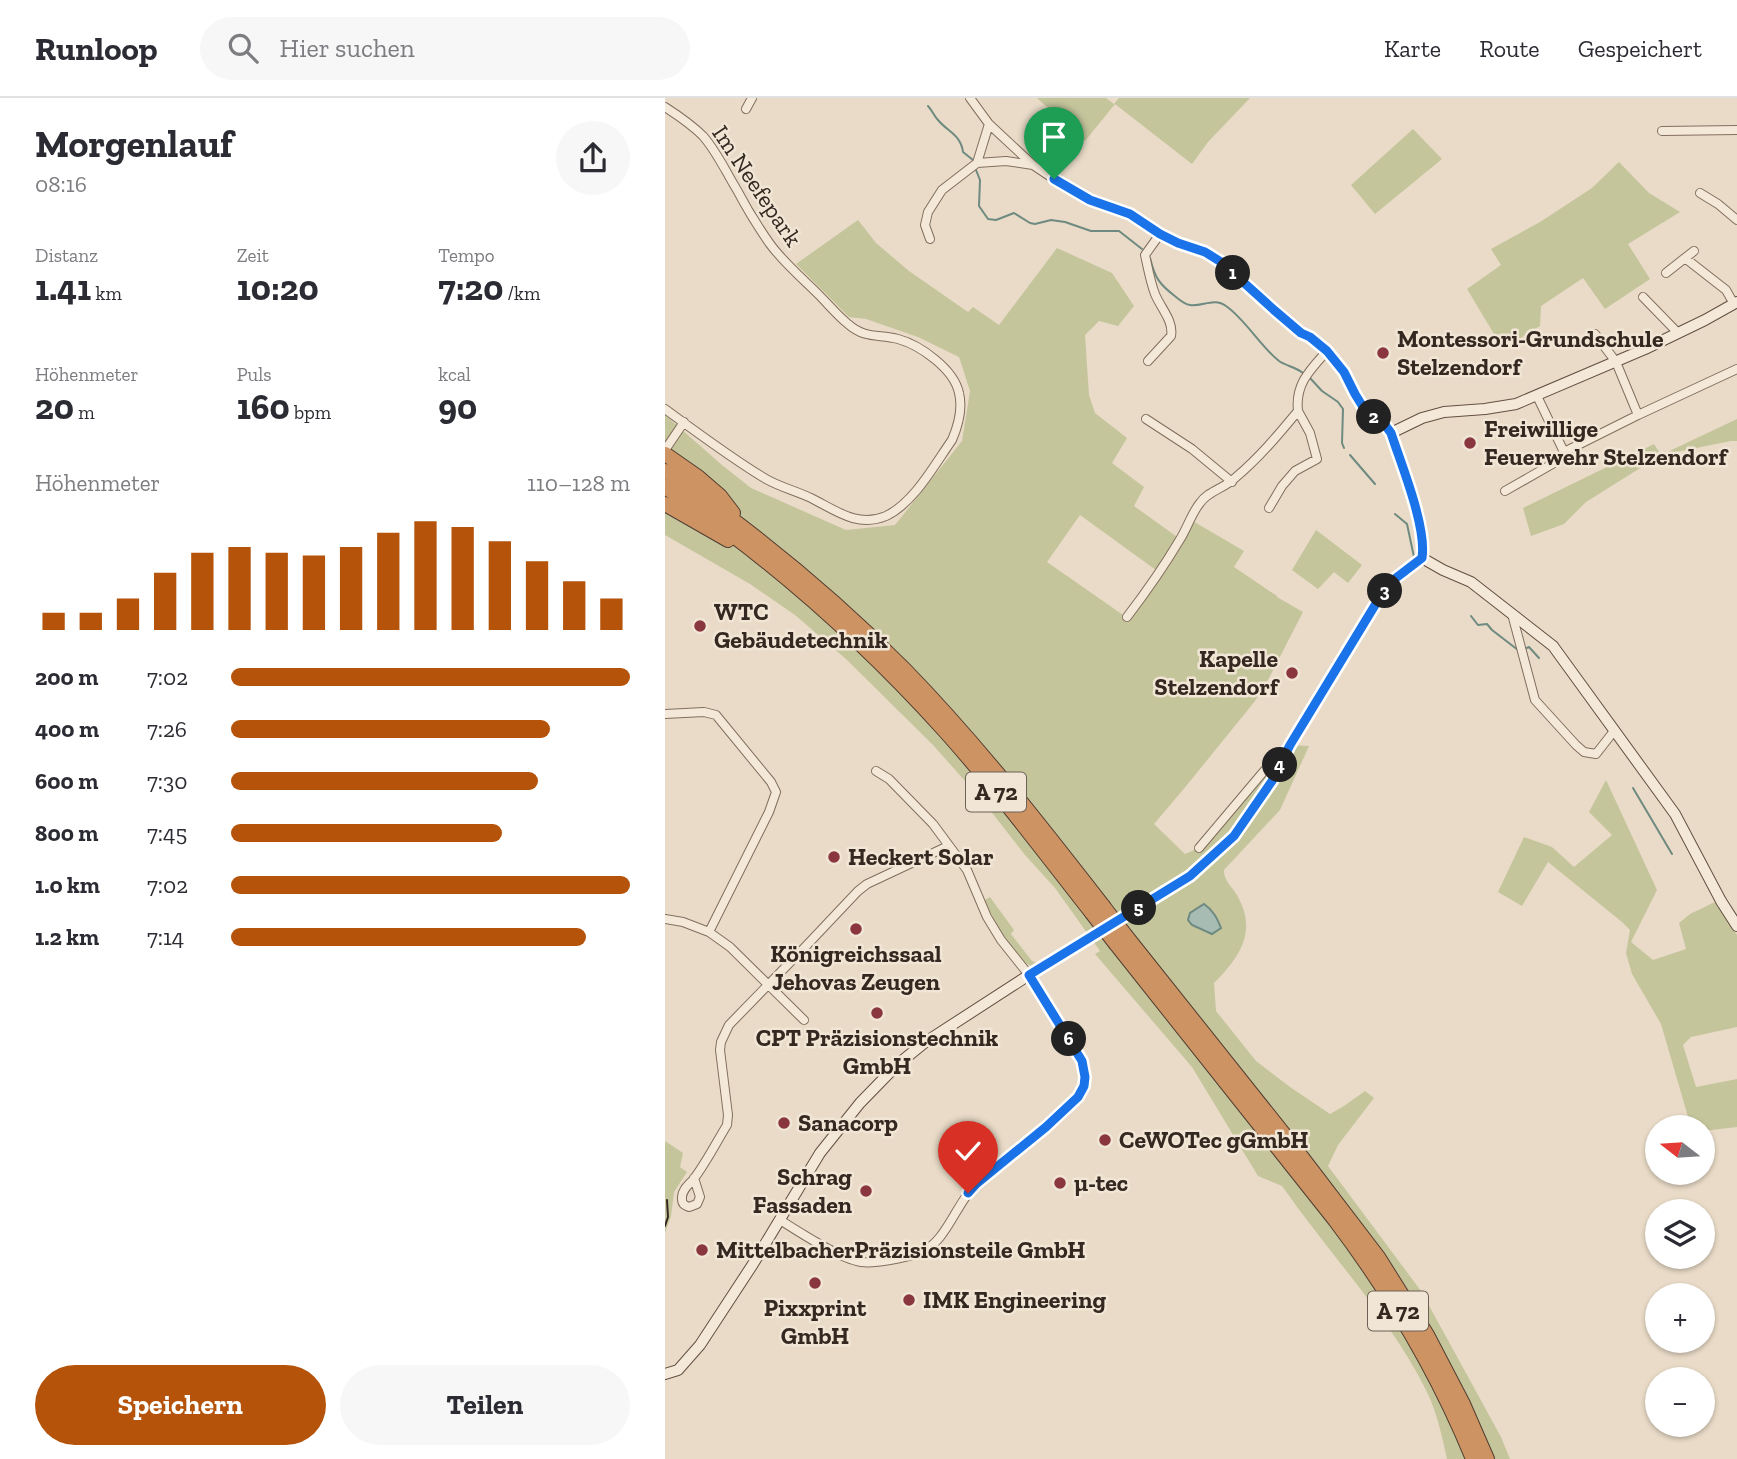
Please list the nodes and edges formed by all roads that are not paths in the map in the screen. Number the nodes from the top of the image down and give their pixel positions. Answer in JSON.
{"nodes":[{"id":1,"x":752,"y":98,"type":"edge"},
{"id":2,"x":970,"y":98,"type":"edge"},
{"id":3,"x":665,"y":107,"type":"edge"},
{"id":4,"x":746,"y":109,"type":"dead end"},
{"id":5,"x":989,"y":124,"type":"junction"},
{"id":6,"x":1737,"y":130,"type":"edge"},
{"id":7,"x":1662,"y":131,"type":"dead end"},
{"id":8,"x":977,"y":163,"type":"junction"},
{"id":9,"x":1033,"y":165,"type":"junction"},
{"id":10,"x":1700,"y":193,"type":"dead end"},
{"id":11,"x":1737,"y":219,"type":"edge"},
{"id":12,"x":1160,"y":234,"type":"junction"},
{"id":13,"x":930,"y":239,"type":"dead end"},
{"id":14,"x":1694,"y":251,"type":"dead end"},
{"id":15,"x":1685,"y":258,"type":"junction"},
{"id":16,"x":1666,"y":273,"type":"dead end"},
{"id":17,"x":1643,"y":297,"type":"dead end"},
{"id":18,"x":1735,"y":303,"type":"edge"},
{"id":19,"x":1678,"y":333,"type":"junction"},
{"id":20,"x":1595,"y":334,"type":"dead end"},
{"id":21,"x":1327,"y":351,"type":"junction"},
{"id":22,"x":1148,"y":360,"type":"dead end"},
{"id":23,"x":1616,"y":362,"type":"junction"},
{"id":24,"x":1737,"y":369,"type":"edge"},
{"id":25,"x":1537,"y":396,"type":"junction"},
{"id":26,"x":665,"y":409,"type":"edge"},
{"id":27,"x":1298,"y":411,"type":"junction"},
{"id":28,"x":1638,"y":415,"type":"junction"},
{"id":29,"x":1146,"y":419,"type":"dead end"},
{"id":30,"x":684,"y":422,"type":"junction"},
{"id":31,"x":1391,"y":433,"type":"junction"},
{"id":32,"x":1564,"y":452,"type":"junction"},
{"id":33,"x":667,"y":466,"type":"edge"},
{"id":34,"x":1232,"y":482,"type":"junction"},
{"id":35,"x":1505,"y":491,"type":"dead end"},
{"id":36,"x":665,"y":504,"type":"edge"},
{"id":37,"x":1269,"y":508,"type":"dead end"},
{"id":38,"x":1422,"y":558,"type":"junction"},
{"id":39,"x":790,"y":580,"type":"junction"},
{"id":40,"x":1512,"y":614,"type":"junction"},
{"id":41,"x":1127,"y":617,"type":"dead end"},
{"id":42,"x":665,"y":714,"type":"edge"},
{"id":43,"x":1614,"y":731,"type":"junction"},
{"id":44,"x":1290,"y":745,"type":"junction"},
{"id":45,"x":876,"y":771,"type":"dead end"},
{"id":46,"x":948,"y":846,"type":"junction"},
{"id":47,"x":1199,"y":848,"type":"dead end"},
{"id":48,"x":1098,"y":910,"type":"junction"},
{"id":49,"x":665,"y":919,"type":"edge"},
{"id":50,"x":1737,"y":926,"type":"edge"},
{"id":51,"x":709,"y":932,"type":"junction"},
{"id":52,"x":1029,"y":975,"type":"junction"},
{"id":53,"x":769,"y":984,"type":"junction"},
{"id":54,"x":804,"y":1020,"type":"dead end"},
{"id":55,"x":1305,"y":1171,"type":"junction"},
{"id":56,"x":694,"y":1178,"type":"dead end"},
{"id":57,"x":780,"y":1220,"type":"junction"},
{"id":58,"x":665,"y":1374,"type":"edge"},
{"id":59,"x":1473,"y":1459,"type":"edge"},
{"id":60,"x":1487,"y":1459,"type":"edge"}],
"edges":[{"from":1,"to":4,"type":"street"},
{"from":2,"to":5,"type":"street"},
{"from":3,"to":30,"type":"street","name":"Im Neefepark"},
{"from":5,"to":8,"type":"street"},
{"from":5,"to":9,"type":"street"},
{"from":6,"to":7,"type":"street"},
{"from":8,"to":9,"type":"street"},
{"from":8,"to":13,"type":"street"},
{"from":9,"to":12,"type":"street"},
{"from":10,"to":11,"type":"street"},
{"from":12,"to":21,"type":"street"},
{"from":12,"to":22,"type":"street"},
{"from":14,"to":15,"type":"street"},
{"from":15,"to":16,"type":"street"},
{"from":15,"to":18,"type":"street"},
{"from":17,"to":19,"type":"street"},
{"from":18,"to":19,"type":"main road"},
{"from":19,"to":23,"type":"main road"},
{"from":20,"to":23,"type":"street"},
{"from":21,"to":27,"type":"street"},
{"from":21,"to":31,"type":"street"},
{"from":23,"to":25,"type":"main road"},
{"from":23,"to":28,"type":"street"},
{"from":24,"to":28,"type":"street"},
{"from":25,"to":31,"type":"main road"},
{"from":25,"to":32,"type":"street"},
{"from":26,"to":30,"type":"street","name":"Im Neefepark"},
{"from":27,"to":34,"type":"street"},
{"from":27,"to":37,"type":"street"},
{"from":28,"to":32,"type":"street"},
{"from":29,"to":34,"type":"street"},
{"from":30,"to":33,"type":"street"},
{"from":31,"to":38,"type":"main road"},
{"from":32,"to":35,"type":"street"},
{"from":33,"to":39,"type":"highway","number":"A 72"},
{"from":33,"to":48,"type":"highway","number":"A 72"},
{"from":34,"to":41,"type":"street"},
{"from":36,"to":39,"type":"highway"},
{"from":38,"to":40,"type":"main road"},
{"from":38,"to":44,"type":"main road"},
{"from":39,"to":48,"type":"highway","number":"A 72"},
{"from":40,"to":43,"type":"main road"},
{"from":40,"to":43,"type":"street"},
{"from":42,"to":51,"type":"street"},
{"from":43,"to":50,"type":"main road"},
{"from":44,"to":47,"type":"street"},
{"from":44,"to":52,"type":"main road"},
{"from":45,"to":46,"type":"street"},
{"from":46,"to":52,"type":"street"},
{"from":46,"to":53,"type":"street"},
{"from":48,"to":55,"type":"highway","number":"A 72","bridge":true},
{"from":49,"to":51,"type":"street"},
{"from":51,"to":53,"type":"street"},
{"from":52,"to":57,"type":"main road"},
{"from":52,"to":57,"type":"street"},
{"from":53,"to":54,"type":"street"},
{"from":53,"to":56,"type":"street"},
{"from":55,"to":59,"type":"highway","number":"A 72"},
{"from":55,"to":60,"type":"highway","number":"A 72"},
{"from":57,"to":58,"type":"main road"}]}
